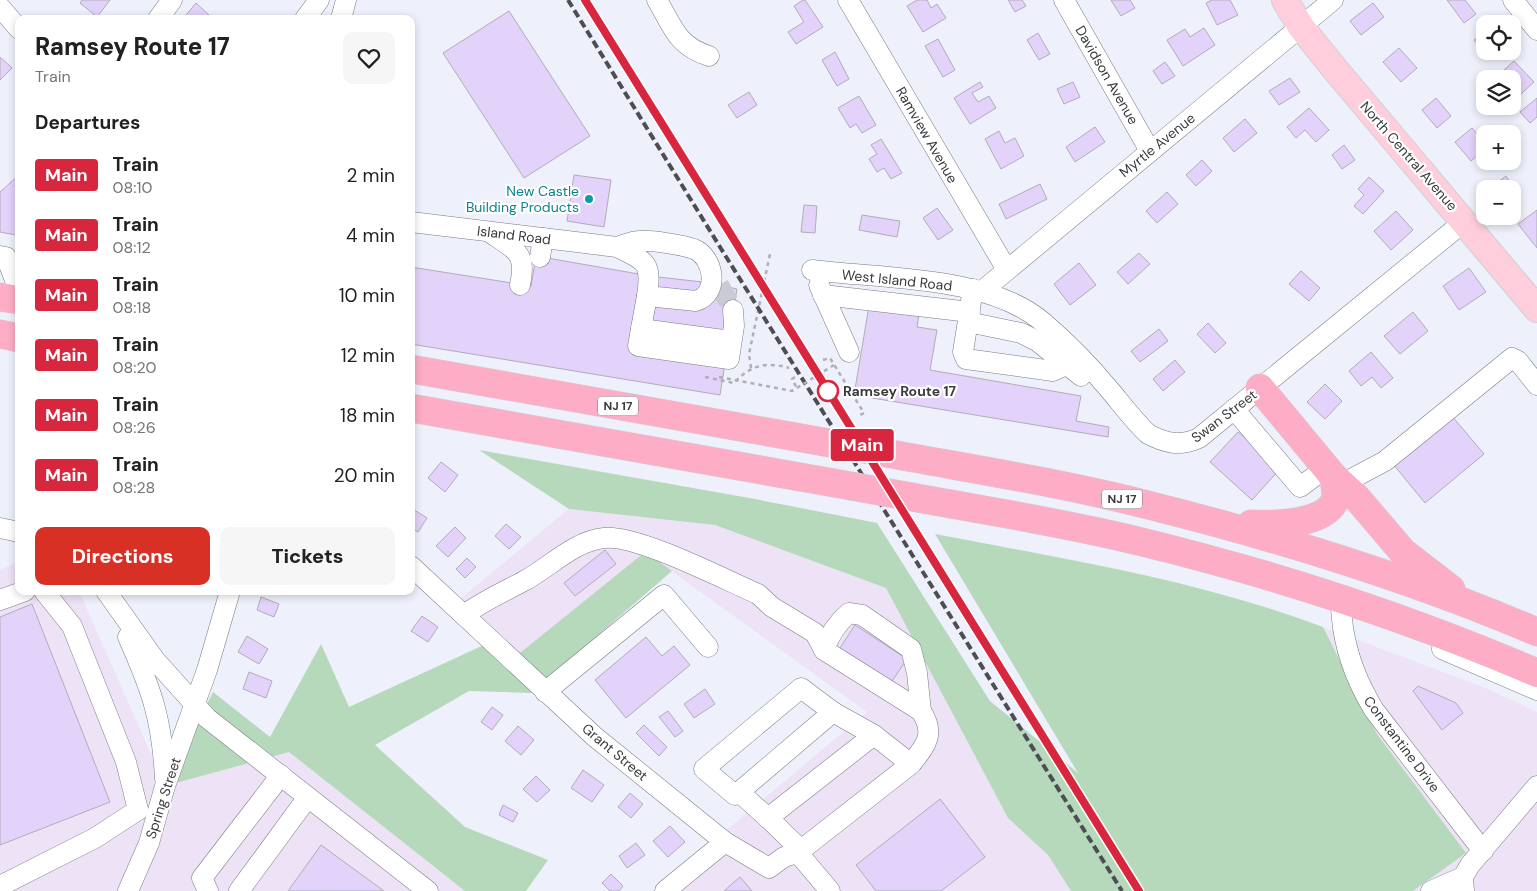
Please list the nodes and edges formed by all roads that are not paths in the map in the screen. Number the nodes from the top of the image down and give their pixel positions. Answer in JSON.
{"nodes":[{"id":1,"x":172,"y":0,"type":"edge"},
{"id":2,"x":319,"y":0,"type":"edge"},
{"id":3,"x":346,"y":0,"type":"edge"},
{"id":4,"x":657,"y":0,"type":"edge"},
{"id":5,"x":848,"y":0,"type":"edge"},
{"id":6,"x":1064,"y":0,"type":"edge"},
{"id":7,"x":1285,"y":0,"type":"edge"},
{"id":8,"x":1334,"y":0,"type":"edge"},
{"id":9,"x":1513,"y":0,"type":"edge"},
{"id":10,"x":0,"y":7,"type":"edge"},
{"id":11,"x":161,"y":15,"type":"edge"},
{"id":12,"x":308,"y":15,"type":"edge"},
{"id":13,"x":342,"y":15,"type":"edge"},
{"id":14,"x":15,"y":24,"type":"edge"},
{"id":15,"x":1301,"y":27,"type":"junction"},
{"id":16,"x":1537,"y":30,"type":"edge"},
{"id":17,"x":709,"y":56,"type":"dead end"},
{"id":18,"x":1150,"y":151,"type":"junction"},
{"id":19,"x":1465,"y":221,"type":"junction"},
{"id":20,"x":415,"y":222,"type":"edge"},
{"id":21,"x":488,"y":231,"type":"junction"},
{"id":22,"x":617,"y":247,"type":"junction"},
{"id":23,"x":0,"y":256,"type":"edge"},
{"id":24,"x":709,"y":264,"type":"junction"},
{"id":25,"x":1007,"y":270,"type":"junction"},
{"id":26,"x":15,"y":280,"type":"edge"},
{"id":27,"x":520,"y":284,"type":"dead end"},
{"id":28,"x":720,"y":285,"type":"tunnel mouth"},
{"id":29,"x":978,"y":290,"type":"junction"},
{"id":30,"x":647,"y":296,"type":"junction"},
{"id":31,"x":823,"y":296,"type":"junction"},
{"id":32,"x":0,"y":297,"type":"edge"},
{"id":33,"x":15,"y":299,"type":"edge"},
{"id":34,"x":1537,"y":309,"type":"edge"},
{"id":35,"x":733,"y":310,"type":"tunnel mouth"},
{"id":36,"x":969,"y":317,"type":"junction"},
{"id":37,"x":0,"y":334,"type":"edge"},
{"id":38,"x":15,"y":337,"type":"edge"},
{"id":39,"x":849,"y":352,"type":"dead end"},
{"id":40,"x":415,"y":359,"type":"edge"},
{"id":41,"x":1075,"y":361,"type":"junction"},
{"id":42,"x":415,"y":371,"type":"edge"},
{"id":43,"x":1537,"y":385,"type":"edge"},
{"id":44,"x":1260,"y":388,"type":"junction"},
{"id":45,"x":523,"y":389,"type":"junction"},
{"id":46,"x":415,"y":409,"type":"edge"},
{"id":47,"x":1234,"y":409,"type":"junction"},
{"id":48,"x":415,"y":425,"type":"edge"},
{"id":49,"x":566,"y":435,"type":"junction"},
{"id":50,"x":1334,"y":476,"type":"junction"},
{"id":51,"x":1218,"y":524,"type":"junction"},
{"id":52,"x":0,"y":528,"type":"edge"},
{"id":53,"x":15,"y":531,"type":"edge"},
{"id":54,"x":415,"y":570,"type":"edge"},
{"id":55,"x":15,"y":595,"type":"edge"},
{"id":56,"x":47,"y":595,"type":"edge"},
{"id":57,"x":108,"y":595,"type":"edge"},
{"id":58,"x":109,"y":595,"type":"edge"},
{"id":59,"x":229,"y":595,"type":"edge"},
{"id":60,"x":1341,"y":598,"type":"junction"},
{"id":61,"x":0,"y":600,"type":"edge"},
{"id":62,"x":1484,"y":610,"type":"junction"},
{"id":63,"x":464,"y":615,"type":"junction"},
{"id":64,"x":1537,"y":632,"type":"edge"},
{"id":65,"x":708,"y":647,"type":"dead end"},
{"id":66,"x":824,"y":650,"type":"junction"},
{"id":67,"x":1537,"y":673,"type":"edge"},
{"id":68,"x":1537,"y":690,"type":"edge"},
{"id":69,"x":545,"y":692,"type":"junction"},
{"id":70,"x":195,"y":705,"type":"junction"},
{"id":71,"x":921,"y":711,"type":"junction"},
{"id":72,"x":833,"y":712,"type":"junction"},
{"id":73,"x":874,"y":734,"type":"junction"},
{"id":74,"x":911,"y":764,"type":"junction"},
{"id":75,"x":281,"y":776,"type":"junction"},
{"id":76,"x":165,"y":786,"type":"junction"},
{"id":77,"x":1537,"y":786,"type":"edge"},
{"id":78,"x":739,"y":792,"type":"junction"},
{"id":79,"x":308,"y":797,"type":"junction"},
{"id":80,"x":1537,"y":804,"type":"edge"},
{"id":81,"x":147,"y":813,"type":"junction"},
{"id":82,"x":768,"y":818,"type":"junction"},
{"id":83,"x":725,"y":842,"type":"junction"},
{"id":84,"x":1483,"y":851,"type":"junction"},
{"id":85,"x":800,"y":852,"type":"junction"},
{"id":86,"x":1464,"y":884,"type":"edge"},
{"id":87,"x":0,"y":886,"type":"edge"},
{"id":88,"x":128,"y":891,"type":"edge"},
{"id":89,"x":208,"y":891,"type":"edge"},
{"id":90,"x":239,"y":891,"type":"edge"},
{"id":91,"x":428,"y":891,"type":"edge"},
{"id":92,"x":665,"y":891,"type":"edge"},
{"id":93,"x":830,"y":891,"type":"edge"},
{"id":94,"x":1431,"y":891,"type":"edge"}],
"edges":[{"from":1,"to":11,"type":"street"},
{"from":2,"to":12,"type":"street"},
{"from":3,"to":13,"type":"street"},
{"from":4,"to":17,"type":"street"},
{"from":5,"to":25,"type":"street","name":"Ramview Avenue"},
{"from":6,"to":18,"type":"street","name":"Davidson Avenue"},
{"from":7,"to":15,"type":"main road","name":"North Central Avenue"},
{"from":8,"to":15,"type":"street","name":"Myrtle Avenue"},
{"from":9,"to":16,"type":"street"},
{"from":10,"to":14,"type":"street"},
{"from":15,"to":18,"type":"street","name":"Myrtle Avenue"},
{"from":15,"to":19,"type":"main road","name":"North Central Avenue"},
{"from":18,"to":25,"type":"street","name":"Myrtle Avenue"},
{"from":19,"to":34,"type":"main road","name":"North Central Avenue"},
{"from":19,"to":44,"type":"street","name":"Swan Street"},
{"from":20,"to":21,"type":"street","name":"Island Road"},
{"from":21,"to":22,"type":"street","name":"Island Road"},
{"from":21,"to":27,"type":"street"},
{"from":22,"to":24,"type":"street"},
{"from":22,"to":30,"type":"street"},
{"from":23,"to":26,"type":"street"},
{"from":24,"to":28,"type":"street"},
{"from":24,"to":30,"type":"street"},
{"from":25,"to":29,"type":"street","name":"Myrtle Avenue"},
{"from":29,"to":31,"type":"street","name":"West Island Road"},
{"from":29,"to":36,"type":"street"},
{"from":29,"to":41,"type":"street","name":"Swan Street"},
{"from":30,"to":35,"type":"street"},
{"from":31,"to":36,"type":"street"},
{"from":31,"to":39,"type":"street"},
{"from":32,"to":33,"type":"highway"},
{"from":36,"to":41,"type":"street"},
{"from":36,"to":41,"type":"street"},
{"from":37,"to":38,"type":"highway"},
{"from":40,"to":45,"type":"highway"},
{"from":41,"to":47,"type":"street","name":"Swan Street"},
{"from":42,"to":45,"type":"highway","number":"NJ 17"},
{"from":43,"to":50,"type":"street"},
{"from":44,"to":47,"type":"street","name":"Swan Street"},
{"from":44,"to":50,"type":"highway"},
{"from":45,"to":51,"type":"highway","number":"NJ 17","bridge":true},
{"from":46,"to":49,"type":"highway"},
{"from":47,"to":50,"type":"street"},
{"from":48,"to":49,"type":"highway"},
{"from":49,"to":60,"type":"highway","bridge":true},
{"from":50,"to":51,"type":"highway"},
{"from":50,"to":62,"type":"highway"},
{"from":51,"to":62,"type":"highway","number":"NJ 17"},
{"from":52,"to":53,"type":"street"},
{"from":54,"to":63,"type":"street","name":"Grant Street"},
{"from":55,"to":61,"type":"street"},
{"from":56,"to":81,"type":"street"},
{"from":57,"to":76,"type":"street"},
{"from":58,"to":70,"type":"street"},
{"from":59,"to":70,"type":"street","name":"Spring Street"},
{"from":60,"to":67,"type":"highway"},
{"from":60,"to":68,"type":"street"},
{"from":60,"to":84,"type":"street","name":"Constantine Drive"},
{"from":62,"to":64,"type":"highway","number":"NJ 17"},
{"from":63,"to":66,"type":"street"},
{"from":63,"to":69,"type":"street","name":"Grant Street"},
{"from":65,"to":69,"type":"street"},
{"from":66,"to":71,"type":"street"},
{"from":66,"to":71,"type":"street"},
{"from":69,"to":83,"type":"street","name":"Grant Street"},
{"from":70,"to":75,"type":"street"},
{"from":70,"to":76,"type":"street","name":"Spring Street"},
{"from":71,"to":74,"type":"street"},
{"from":72,"to":73,"type":"street"},
{"from":72,"to":78,"type":"street"},
{"from":72,"to":78,"type":"street"},
{"from":73,"to":74,"type":"street"},
{"from":73,"to":82,"type":"street"},
{"from":74,"to":85,"type":"street"},
{"from":75,"to":79,"type":"street"},
{"from":75,"to":89,"type":"street"},
{"from":76,"to":81,"type":"street","name":"Spring Street"},
{"from":77,"to":84,"type":"street"},
{"from":78,"to":82,"type":"street"},
{"from":79,"to":90,"type":"street"},
{"from":79,"to":91,"type":"street"},
{"from":80,"to":84,"type":"street"},
{"from":81,"to":87,"type":"street"},
{"from":81,"to":88,"type":"street","name":"Spring Street"},
{"from":82,"to":85,"type":"street"},
{"from":83,"to":85,"type":"street","name":"Grant Street"},
{"from":83,"to":92,"type":"street"},
{"from":84,"to":86,"type":"street"},
{"from":85,"to":93,"type":"street"},
{"from":86,"to":94,"type":"street"}]}
